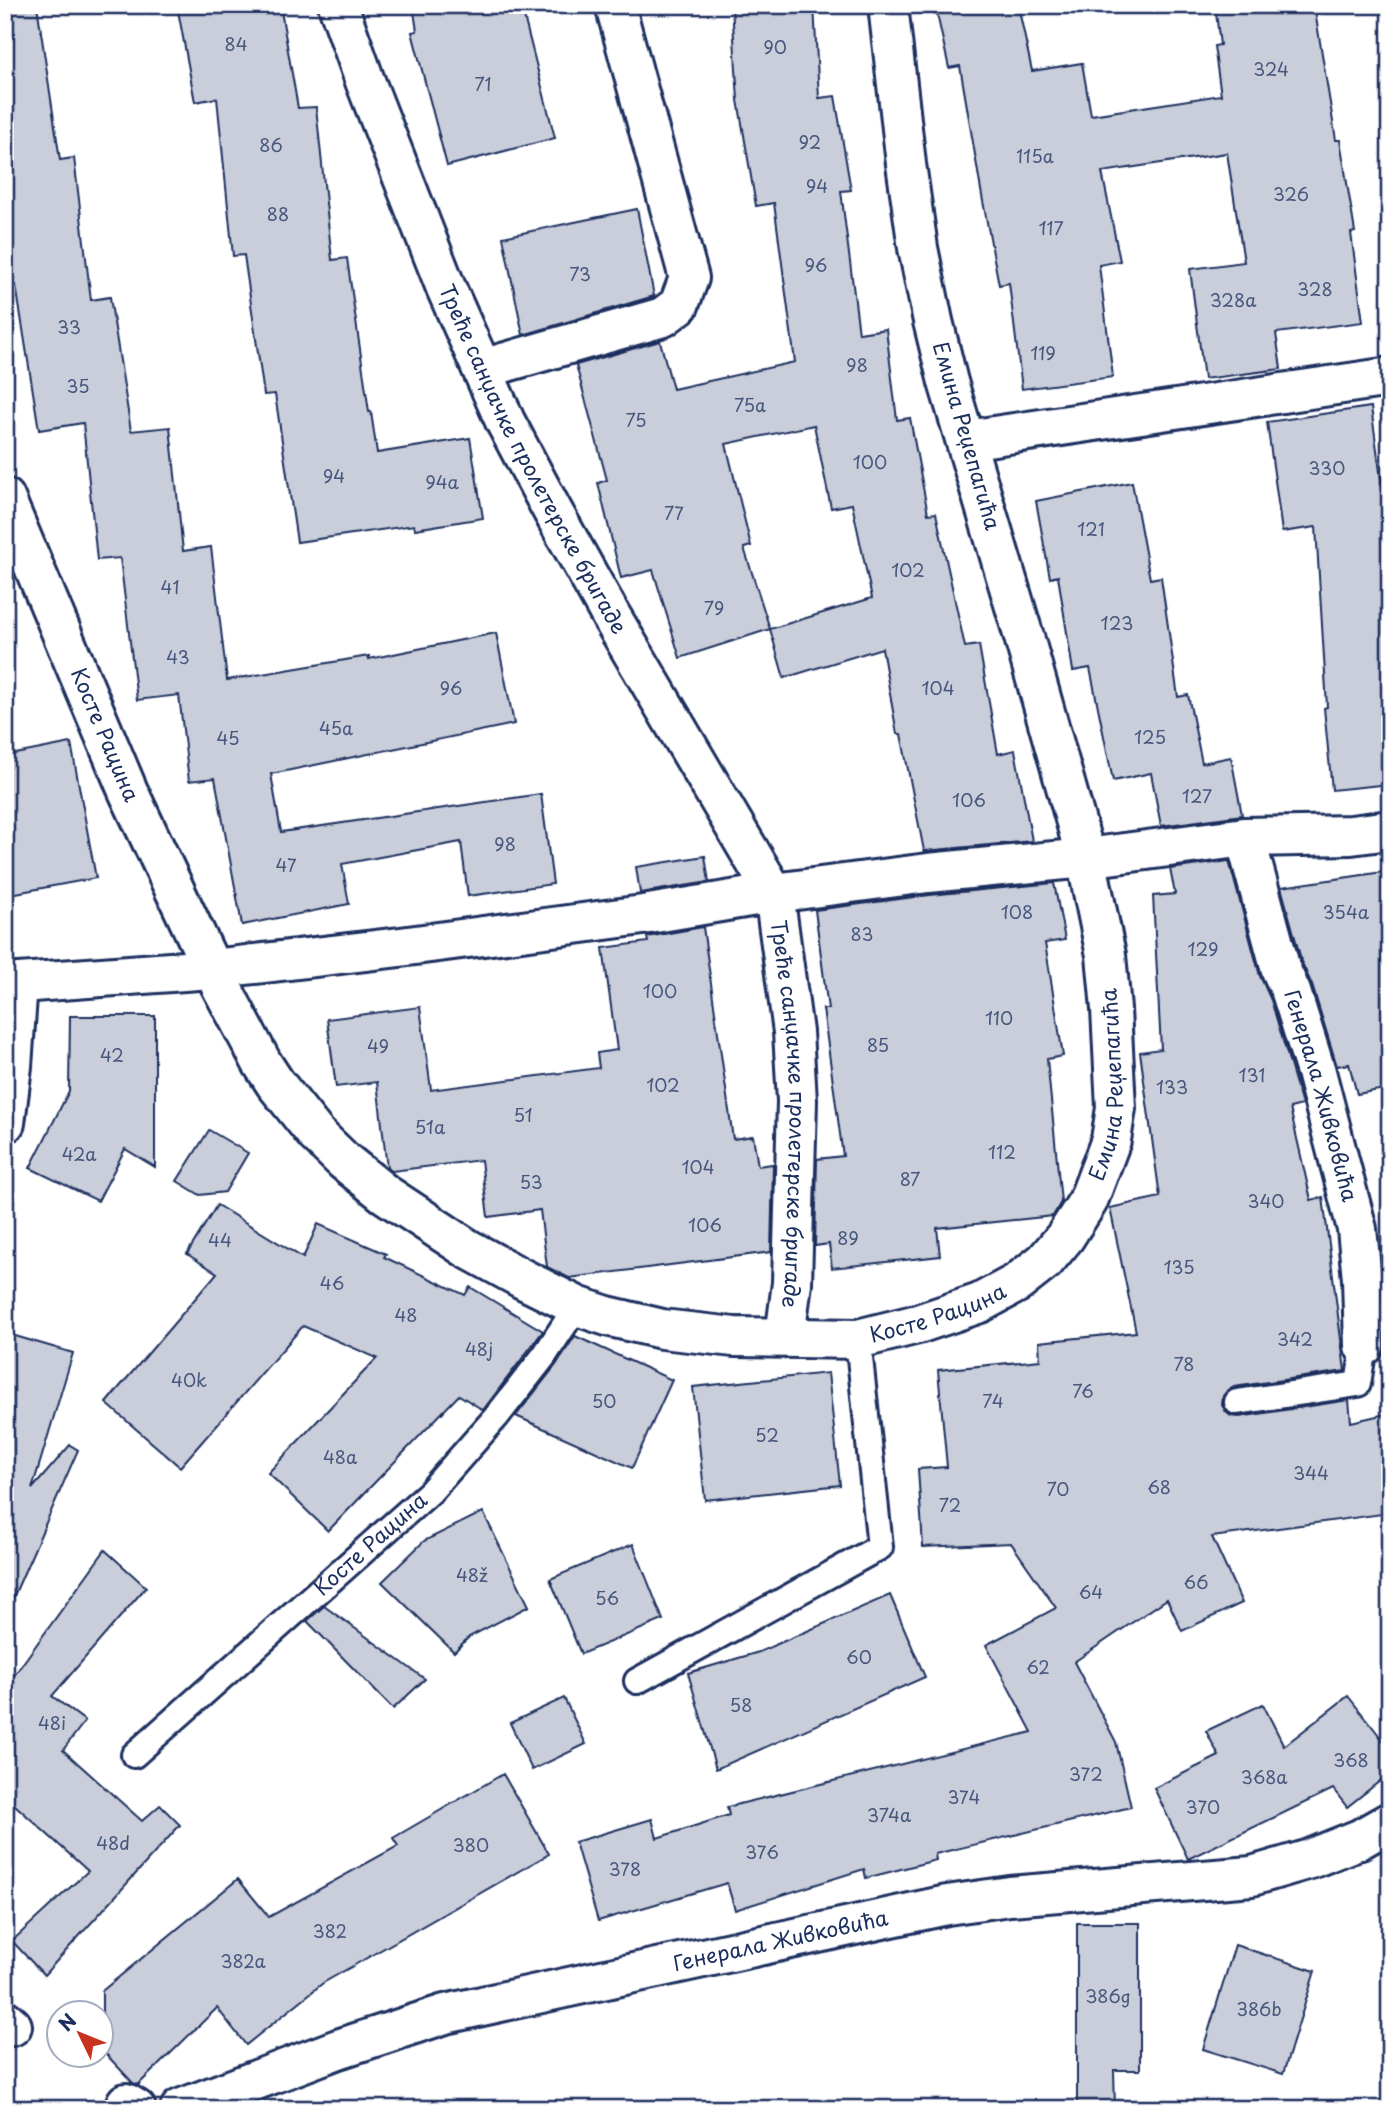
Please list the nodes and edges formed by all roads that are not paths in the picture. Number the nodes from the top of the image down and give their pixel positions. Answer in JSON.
{"nodes":[{"id":1,"x":338,"y":5,"type":"edge"},
{"id":2,"x":615,"y":5,"type":"edge"},
{"id":3,"x":888,"y":5,"type":"edge"},
{"id":4,"x":482,"y":369,"type":"junction"},
{"id":5,"x":1390,"y":377,"type":"edge"},
{"id":6,"x":967,"y":440,"type":"junction"},
{"id":7,"x":5,"y":498,"type":"edge"},
{"id":8,"x":1390,"y":830,"type":"edge"},
{"id":9,"x":1245,"y":837,"type":"junction"},
{"id":10,"x":1086,"y":858,"type":"junction"},
{"id":11,"x":774,"y":893,"type":"junction"},
{"id":12,"x":212,"y":969,"type":"junction"},
{"id":13,"x":12,"y":984,"type":"edge"},
{"id":14,"x":5,"y":1123,"type":"edge"},
{"id":15,"x":1017,"y":1283,"type":"joint"},
{"id":16,"x":577,"y":1306,"type":"junction"},
{"id":17,"x":785,"y":1337,"type":"junction"},
{"id":18,"x":858,"y":1339,"type":"junction"},
{"id":19,"x":1364,"y":1346,"type":"joint"},
{"id":20,"x":1237,"y":1402,"type":"dead end"},
{"id":21,"x":637,"y":1681,"type":"dead end"},
{"id":22,"x":134,"y":1755,"type":"dead end"},
{"id":23,"x":1390,"y":1822,"type":"edge"},
{"id":24,"x":180,"y":2109,"type":"edge"}],
"edges":[{"from":1,"to":4,"type":"street","name":"Треће санџачке пролетерске бригаде"},
{"from":2,"to":4,"type":"street"},
{"from":3,"to":6,"type":"street","name":"Емина Реџепагића"},
{"from":4,"to":11,"type":"street","name":"Треће санџачке пролетерске бригаде"},
{"from":5,"to":6,"type":"street"},
{"from":6,"to":10,"type":"street","name":"Емина Реџепагића"},
{"from":7,"to":12,"type":"street","name":"Косте Рацина"},
{"from":8,"to":9,"type":"street"},
{"from":9,"to":10,"type":"street"},
{"from":9,"to":19,"type":"street","name":"Генерала Живковића"},
{"from":10,"to":11,"type":"street","name":"Треће санџачке пролетерске бригаде"},
{"from":10,"to":15,"type":"street","name":"Емина Реџепагића"},
{"from":11,"to":12,"type":"street","name":"Треће санџачке пролетерске бригаде"},
{"from":11,"to":17,"type":"street","name":"Треће санџачке пролетерске бригаде"},
{"from":12,"to":13,"type":"street"},
{"from":12,"to":16,"type":"street","name":"Косте Рацина"},
{"from":13,"to":14,"type":"street"},
{"from":15,"to":18,"type":"street","name":"Косте Рацина"},
{"from":16,"to":17,"type":"street","name":"Косте Рацина"},
{"from":16,"to":22,"type":"lane","name":"Косте Рацина"},
{"from":17,"to":18,"type":"street","name":"Косте Рацина"},
{"from":18,"to":21,"type":"lane","name":"Косте Рацина"},
{"from":19,"to":20,"type":"lane","name":"Генерала Живковића"},
{"from":23,"to":24,"type":"street","name":"Генерала Живковића"}]}
